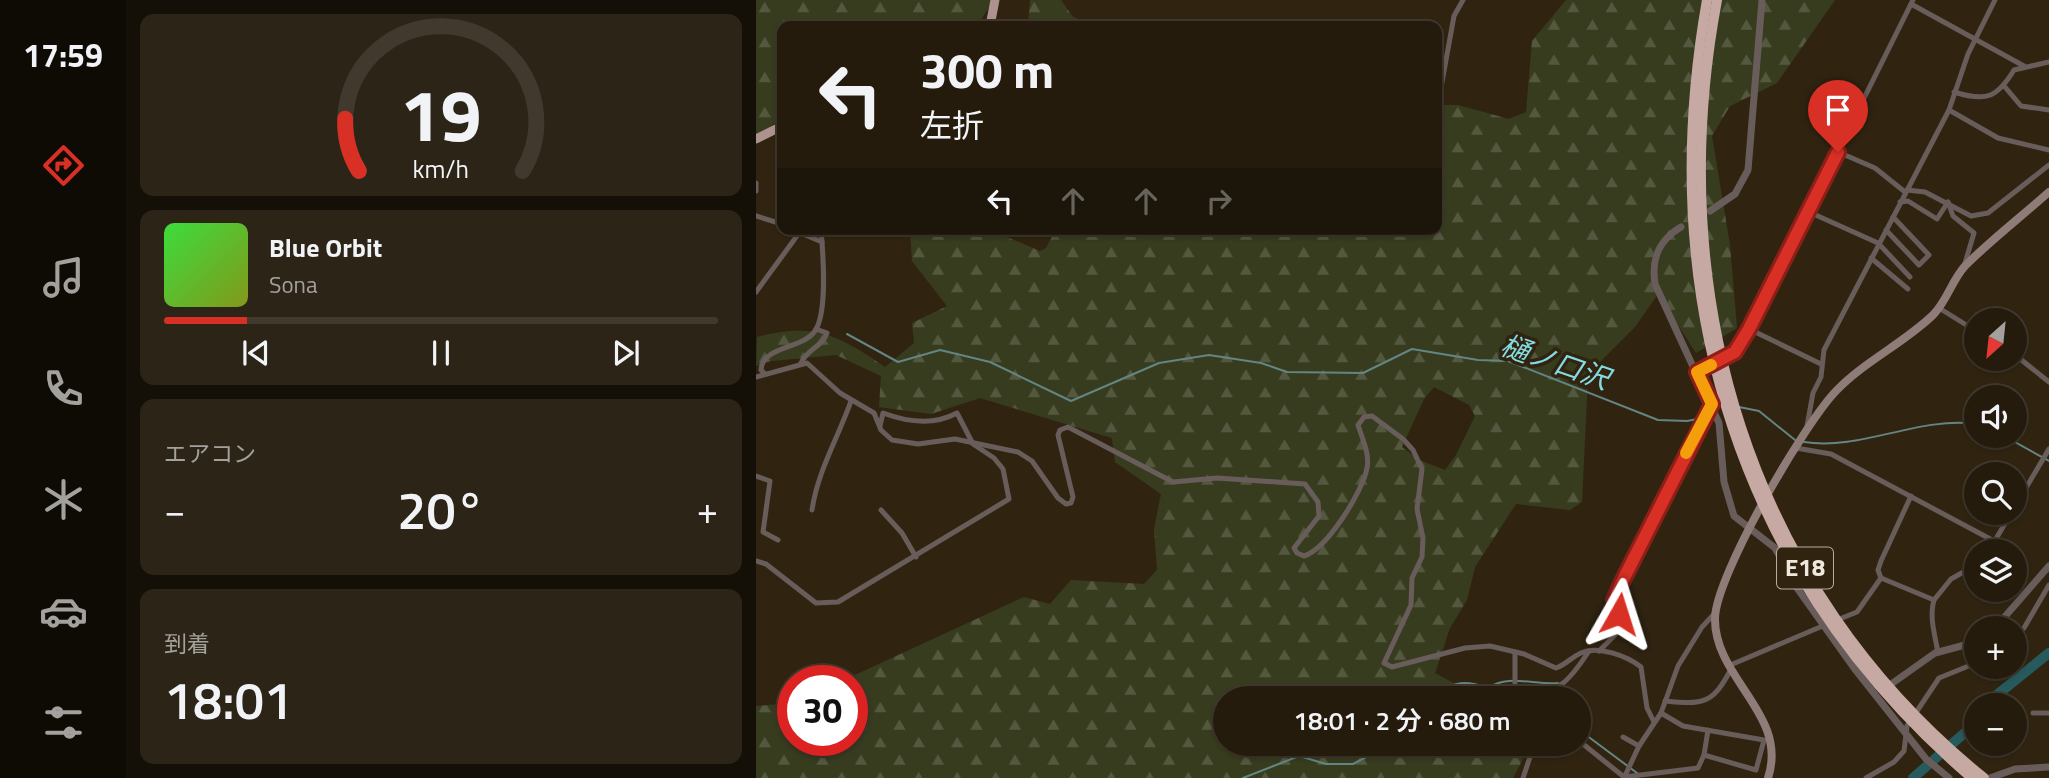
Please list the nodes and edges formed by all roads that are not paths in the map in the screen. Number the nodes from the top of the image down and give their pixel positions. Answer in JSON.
{"nodes":[{"id":1,"x":995,"y":0,"type":"edge"},
{"id":2,"x":1464,"y":0,"type":"edge"},
{"id":3,"x":1707,"y":0,"type":"edge"},
{"id":4,"x":1717,"y":0,"type":"edge"},
{"id":5,"x":1762,"y":0,"type":"edge"},
{"id":6,"x":1995,"y":0,"type":"edge"},
{"id":7,"x":1912,"y":2,"type":"edge"},
{"id":8,"x":991,"y":21,"type":"edge"},
{"id":9,"x":1973,"y":40,"type":"junction"},
{"id":10,"x":2049,"y":62,"type":"edge"},
{"id":11,"x":2024,"y":66,"type":"junction"},
{"id":12,"x":1442,"y":82,"type":"edge"},
{"id":13,"x":2005,"y":87,"type":"junction"},
{"id":14,"x":1954,"y":92,"type":"junction"},
{"id":15,"x":1949,"y":110,"type":"junction"},
{"id":16,"x":2049,"y":110,"type":"edge"},
{"id":17,"x":777,"y":128,"type":"edge"},
{"id":18,"x":756,"y":139,"type":"edge"},
{"id":19,"x":2049,"y":150,"type":"edge"},
{"id":20,"x":1838,"y":152,"type":"junction"},
{"id":21,"x":2049,"y":165,"type":"edge"},
{"id":22,"x":756,"y":183,"type":"edge"},
{"id":23,"x":756,"y":191,"type":"edge"},
{"id":24,"x":1906,"y":191,"type":"junction"},
{"id":25,"x":2049,"y":192,"type":"edge"},
{"id":26,"x":1900,"y":202,"type":"junction"},
{"id":27,"x":1948,"y":202,"type":"junction"},
{"id":28,"x":1710,"y":211,"type":"dead end"},
{"id":29,"x":1809,"y":212,"type":"junction"},
{"id":30,"x":756,"y":216,"type":"edge"},
{"id":31,"x":1893,"y":217,"type":"junction"},
{"id":32,"x":777,"y":222,"type":"edge"},
{"id":33,"x":1681,"y":227,"type":"dead end"},
{"id":34,"x":1886,"y":230,"type":"junction"},
{"id":35,"x":798,"y":235,"type":"edge"},
{"id":36,"x":809,"y":235,"type":"edge"},
{"id":37,"x":821,"y":235,"type":"edge"},
{"id":38,"x":822,"y":242,"type":"junction"},
{"id":39,"x":1878,"y":243,"type":"junction"},
{"id":40,"x":1871,"y":258,"type":"junction"},
{"id":41,"x":1964,"y":268,"type":"junction"},
{"id":42,"x":1910,"y":277,"type":"dead end"},
{"id":43,"x":1908,"y":289,"type":"dead end"},
{"id":44,"x":756,"y":292,"type":"edge"},
{"id":45,"x":1939,"y":308,"type":"junction"},
{"id":46,"x":1706,"y":309,"type":"junction"},
{"id":47,"x":1964,"y":325,"type":"edge"},
{"id":48,"x":816,"y":328,"type":"junction"},
{"id":49,"x":1749,"y":329,"type":"junction"},
{"id":50,"x":801,"y":363,"type":"junction"},
{"id":51,"x":1821,"y":364,"type":"junction"},
{"id":52,"x":2027,"y":364,"type":"edge"},
{"id":53,"x":1697,"y":372,"type":"junction"},
{"id":54,"x":765,"y":374,"type":"junction"},
{"id":55,"x":756,"y":377,"type":"edge"},
{"id":56,"x":2049,"y":382,"type":"edge"},
{"id":57,"x":851,"y":401,"type":"junction"},
{"id":58,"x":1712,"y":404,"type":"junction"},
{"id":59,"x":880,"y":427,"type":"junction"},
{"id":60,"x":1807,"y":429,"type":"junction"},
{"id":61,"x":1798,"y":443,"type":"junction"},
{"id":62,"x":973,"y":444,"type":"junction"},
{"id":63,"x":2049,"y":449,"type":"edge"},
{"id":64,"x":756,"y":476,"type":"edge"},
{"id":65,"x":2027,"y":487,"type":"edge"},
{"id":66,"x":1910,"y":496,"type":"junction"},
{"id":67,"x":812,"y":510,"type":"dead end"},
{"id":68,"x":880,"y":510,"type":"dead end"},
{"id":69,"x":1751,"y":527,"type":"junction"},
{"id":70,"x":1990,"y":539,"type":"edge"},
{"id":71,"x":778,"y":540,"type":"dead end"},
{"id":72,"x":916,"y":557,"type":"junction"},
{"id":73,"x":756,"y":561,"type":"edge"},
{"id":74,"x":2049,"y":566,"type":"edge"},
{"id":75,"x":1964,"y":572,"type":"edge"},
{"id":76,"x":1881,"y":578,"type":"junction"},
{"id":77,"x":2049,"y":586,"type":"edge"},
{"id":78,"x":1934,"y":600,"type":"junction"},
{"id":79,"x":1715,"y":613,"type":"junction"},
{"id":80,"x":2005,"y":616,"type":"edge"},
{"id":81,"x":2027,"y":623,"type":"edge"},
{"id":82,"x":1822,"y":626,"type":"junction"},
{"id":83,"x":1964,"y":645,"type":"edge"},
{"id":84,"x":1589,"y":651,"type":"junction"},
{"id":85,"x":1598,"y":651,"type":"junction"},
{"id":86,"x":1515,"y":652,"type":"junction"},
{"id":87,"x":1938,"y":653,"type":"junction"},
{"id":88,"x":1729,"y":667,"type":"junction"},
{"id":89,"x":1964,"y":668,"type":"edge"},
{"id":90,"x":1515,"y":686,"type":"edge"},
{"id":91,"x":1556,"y":686,"type":"edge"},
{"id":92,"x":1879,"y":698,"type":"junction"},
{"id":93,"x":1665,"y":701,"type":"junction"},
{"id":94,"x":2049,"y":712,"type":"edge"},
{"id":95,"x":1661,"y":713,"type":"junction"},
{"id":96,"x":2033,"y":713,"type":"dead end"},
{"id":97,"x":1654,"y":722,"type":"junction"},
{"id":98,"x":1708,"y":730,"type":"junction"},
{"id":99,"x":1623,"y":737,"type":"dead end"},
{"id":100,"x":1639,"y":746,"type":"junction"},
{"id":101,"x":1591,"y":751,"type":"edge"},
{"id":102,"x":1704,"y":755,"type":"junction"},
{"id":103,"x":1530,"y":756,"type":"edge"},
{"id":104,"x":2049,"y":767,"type":"edge"},
{"id":105,"x":1524,"y":778,"type":"edge"},
{"id":106,"x":1624,"y":778,"type":"edge"},
{"id":107,"x":1768,"y":778,"type":"edge"},
{"id":108,"x":1866,"y":778,"type":"edge"},
{"id":109,"x":1949,"y":778,"type":"edge"},
{"id":110,"x":1972,"y":778,"type":"edge"},
{"id":111,"x":1984,"y":778,"type":"edge"},
{"id":112,"x":1990,"y":778,"type":"edge"}],
"edges":[{"from":1,"to":8,"type":"main road"},
{"from":2,"to":12,"type":"street"},
{"from":3,"to":46,"type":"highway","number":"E18"},
{"from":4,"to":46,"type":"highway","number":"E18"},
{"from":5,"to":28,"type":"street"},
{"from":6,"to":9,"type":"street"},
{"from":7,"to":9,"type":"street"},
{"from":7,"to":20,"type":"street"},
{"from":9,"to":11,"type":"street"},
{"from":9,"to":14,"type":"street"},
{"from":10,"to":11,"type":"street"},
{"from":11,"to":13,"type":"street"},
{"from":13,"to":14,"type":"street"},
{"from":13,"to":16,"type":"street"},
{"from":14,"to":15,"type":"street"},
{"from":15,"to":19,"type":"street"},
{"from":15,"to":24,"type":"street"},
{"from":17,"to":18,"type":"main road"},
{"from":20,"to":24,"type":"street"},
{"from":20,"to":29,"type":"street"},
{"from":21,"to":27,"type":"street"},
{"from":22,"to":23,"type":"street"},
{"from":24,"to":26,"type":"street"},
{"from":24,"to":27,"type":"street"},
{"from":25,"to":41,"type":"main road"},
{"from":26,"to":27,"type":"street"},
{"from":26,"to":31,"type":"street"},
{"from":27,"to":41,"type":"street"},
{"from":29,"to":39,"type":"street"},
{"from":29,"to":49,"type":"street"},
{"from":30,"to":32,"type":"street"},
{"from":31,"to":34,"type":"street"},
{"from":31,"to":34,"type":"street"},
{"from":33,"to":53,"type":"street"},
{"from":34,"to":39,"type":"street"},
{"from":35,"to":44,"type":"street"},
{"from":36,"to":38,"type":"street"},
{"from":37,"to":38,"type":"street"},
{"from":38,"to":48,"type":"street"},
{"from":39,"to":40,"type":"street"},
{"from":39,"to":42,"type":"street"},
{"from":40,"to":43,"type":"street"},
{"from":40,"to":51,"type":"street"},
{"from":41,"to":45,"type":"main road"},
{"from":45,"to":47,"type":"street"},
{"from":45,"to":60,"type":"main road"},
{"from":46,"to":110,"type":"highway","number":"E18"},
{"from":46,"to":111,"type":"highway","number":"E18"},
{"from":48,"to":50,"type":"street"},
{"from":48,"to":54,"type":"street"},
{"from":49,"to":51,"type":"street"},
{"from":49,"to":53,"type":"street"},
{"from":50,"to":54,"type":"street"},
{"from":50,"to":57,"type":"street"},
{"from":51,"to":60,"type":"street"},
{"from":52,"to":56,"type":"street"},
{"from":53,"to":58,"type":"street"},
{"from":54,"to":55,"type":"street"},
{"from":57,"to":59,"type":"street"},
{"from":57,"to":67,"type":"street"},
{"from":58,"to":69,"type":"street"},
{"from":58,"to":85,"type":"street"},
{"from":59,"to":62,"type":"street"},
{"from":59,"to":62,"type":"street"},
{"from":60,"to":61,"type":"main road"},
{"from":61,"to":66,"type":"street"},
{"from":61,"to":69,"type":"main road"},
{"from":62,"to":72,"type":"street"},
{"from":62,"to":86,"type":"street"},
{"from":63,"to":65,"type":"street"},
{"from":64,"to":71,"type":"street"},
{"from":66,"to":70,"type":"street"},
{"from":66,"to":76,"type":"street"},
{"from":68,"to":72,"type":"street"},
{"from":69,"to":79,"type":"main road"},
{"from":69,"to":82,"type":"street"},
{"from":72,"to":73,"type":"street"},
{"from":74,"to":80,"type":"street"},
{"from":75,"to":78,"type":"street"},
{"from":76,"to":78,"type":"street"},
{"from":76,"to":82,"type":"street"},
{"from":77,"to":81,"type":"street"},
{"from":78,"to":87,"type":"street"},
{"from":79,"to":88,"type":"main road"},
{"from":79,"to":93,"type":"street"},
{"from":82,"to":88,"type":"street"},
{"from":82,"to":92,"type":"street"},
{"from":83,"to":87,"type":"street"},
{"from":84,"to":85,"type":"street"},
{"from":84,"to":86,"type":"street"},
{"from":84,"to":91,"type":"street"},
{"from":85,"to":97,"type":"street"},
{"from":86,"to":90,"type":"street"},
{"from":87,"to":92,"type":"street"},
{"from":88,"to":93,"type":"street"},
{"from":88,"to":107,"type":"main road"},
{"from":89,"to":108,"type":"street"},
{"from":92,"to":109,"type":"street"},
{"from":93,"to":95,"type":"street"},
{"from":94,"to":96,"type":"street"},
{"from":95,"to":97,"type":"street"},
{"from":95,"to":98,"type":"street"},
{"from":97,"to":100,"type":"street"},
{"from":98,"to":102,"type":"street"},
{"from":98,"to":102,"type":"street"},
{"from":99,"to":100,"type":"street"},
{"from":100,"to":106,"type":"street"},
{"from":101,"to":106,"type":"street"},
{"from":102,"to":106,"type":"street"},
{"from":103,"to":105,"type":"street"},
{"from":104,"to":112,"type":"street"}]}
